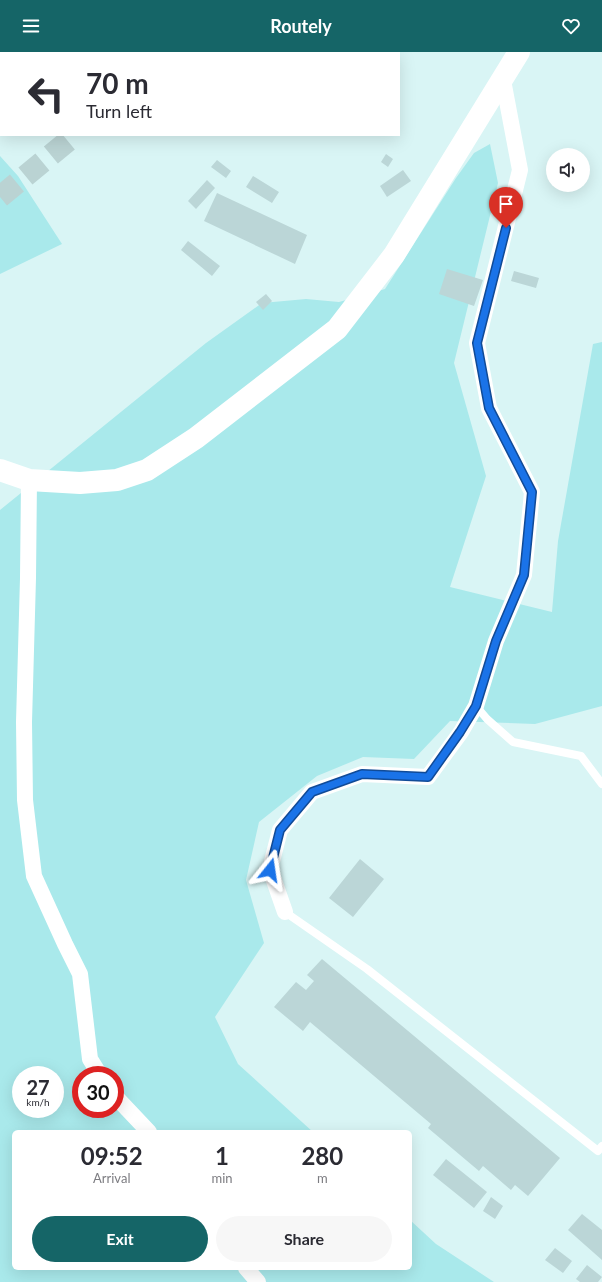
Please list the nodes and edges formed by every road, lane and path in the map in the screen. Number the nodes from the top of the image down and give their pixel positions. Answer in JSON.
{"nodes":[{"id":1,"x":519,"y":52,"type":"edge"},
{"id":2,"x":502,"y":80,"type":"junction"},
{"id":3,"x":0,"y":470,"type":"edge"},
{"id":4,"x":29,"y":480,"type":"junction"},
{"id":5,"x":476,"y":706,"type":"junction"},
{"id":6,"x":602,"y":784,"type":"edge"},
{"id":7,"x":285,"y":912,"type":"joint"},
{"id":8,"x":94,"y":1066,"type":"edge"},
{"id":9,"x":124,"y":1106,"type":"edge"},
{"id":10,"x":147,"y":1130,"type":"edge"},
{"id":11,"x":602,"y":1146,"type":"edge"},
{"id":12,"x":248,"y":1270,"type":"edge"},
{"id":13,"x":258,"y":1282,"type":"edge"}],
"edges":[{"from":1,"to":2,"type":"street"},
{"from":2,"to":4,"type":"street"},
{"from":2,"to":5,"type":"street"},
{"from":3,"to":4,"type":"street"},
{"from":4,"to":8,"type":"street"},
{"from":5,"to":6,"type":"lane"},
{"from":5,"to":7,"type":"street"},
{"from":7,"to":11,"type":"lane"},
{"from":9,"to":10,"type":"street"},
{"from":12,"to":13,"type":"street"}]}
